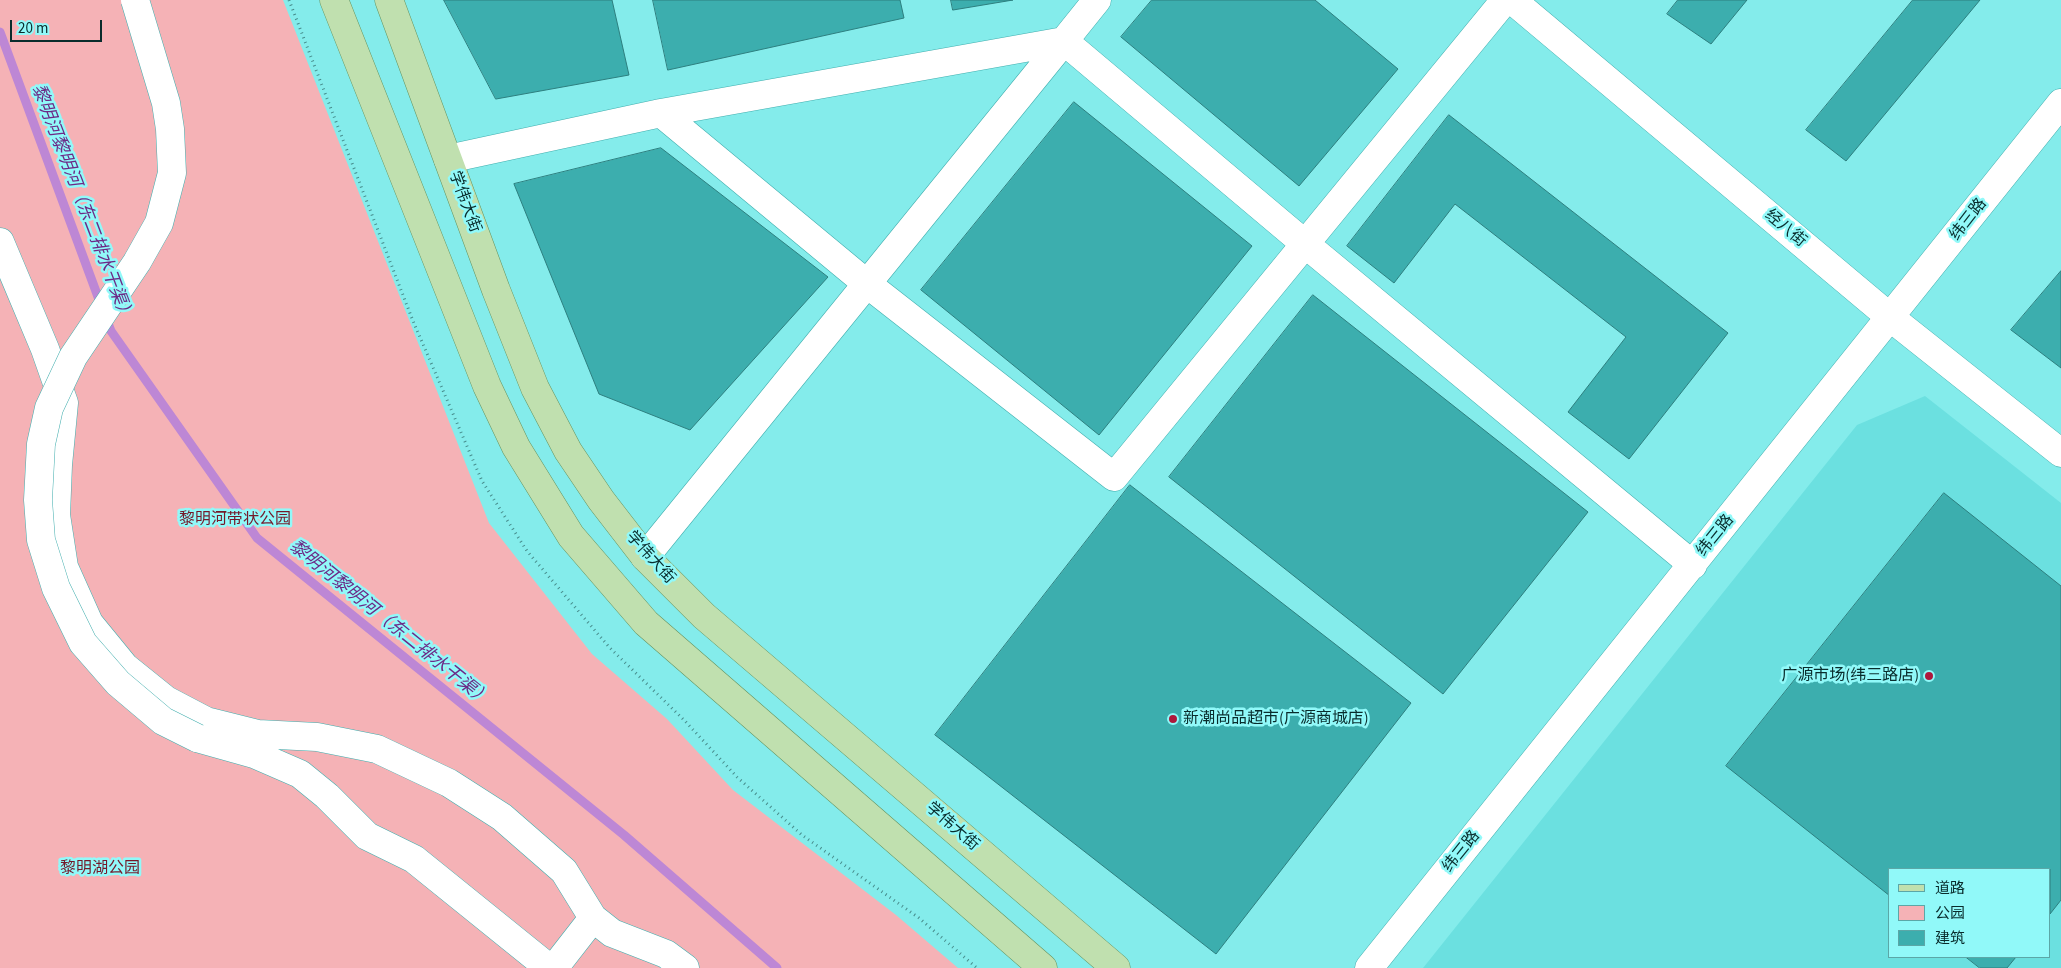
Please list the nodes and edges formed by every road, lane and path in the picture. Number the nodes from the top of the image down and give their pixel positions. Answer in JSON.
{"nodes":[{"id":1,"x":134,"y":0,"type":"edge"},
{"id":2,"x":334,"y":0,"type":"edge"},
{"id":3,"x":389,"y":0,"type":"edge"},
{"id":4,"x":1097,"y":0,"type":"edge"},
{"id":5,"x":1505,"y":0,"type":"edge"},
{"id":6,"x":1512,"y":0,"type":"edge"},
{"id":7,"x":1064,"y":41,"type":"junction"},
{"id":8,"x":2061,"y":103,"type":"edge"},
{"id":9,"x":661,"y":113,"type":"junction"},
{"id":10,"x":448,"y":159,"type":"junction"},
{"id":11,"x":0,"y":242,"type":"edge"},
{"id":12,"x":1304,"y":243,"type":"junction"},
{"id":13,"x":866,"y":284,"type":"junction"},
{"id":14,"x":1891,"y":318,"type":"junction"},
{"id":15,"x":2061,"y":454,"type":"edge"},
{"id":16,"x":645,"y":557,"type":"junction"},
{"id":17,"x":1693,"y":565,"type":"junction"},
{"id":18,"x":593,"y":918,"type":"junction"},
{"id":19,"x":549,"y":968,"type":"edge"},
{"id":20,"x":554,"y":968,"type":"edge"},
{"id":21,"x":684,"y":968,"type":"edge"},
{"id":22,"x":1043,"y":968,"type":"edge"},
{"id":23,"x":1116,"y":968,"type":"edge"},
{"id":24,"x":1369,"y":968,"type":"edge"}],
"edges":[{"from":1,"to":19,"type":"street","bridge":true},
{"from":2,"to":22,"type":"main road"},
{"from":3,"to":10,"type":"main road","name":"学伟大街"},
{"from":4,"to":7,"type":"street"},
{"from":5,"to":12,"type":"street"},
{"from":6,"to":14,"type":"street","name":"经八街"},
{"from":7,"to":9,"type":"street"},
{"from":7,"to":12,"type":"street"},
{"from":7,"to":13,"type":"street"},
{"from":8,"to":14,"type":"street","name":"纬三路"},
{"from":9,"to":10,"type":"street"},
{"from":9,"to":13,"type":"street"},
{"from":10,"to":16,"type":"main road","name":"学伟大街"},
{"from":11,"to":18,"type":"street"},
{"from":12,"to":13,"type":"street"},
{"from":12,"to":17,"type":"street"},
{"from":13,"to":16,"type":"street"},
{"from":14,"to":15,"type":"street","name":"经八街"},
{"from":14,"to":17,"type":"street","name":"纬三路"},
{"from":16,"to":23,"type":"main road","name":"学伟大街"},
{"from":17,"to":24,"type":"street","name":"纬三路"},
{"from":18,"to":20,"type":"street"},
{"from":18,"to":21,"type":"street"}]}
